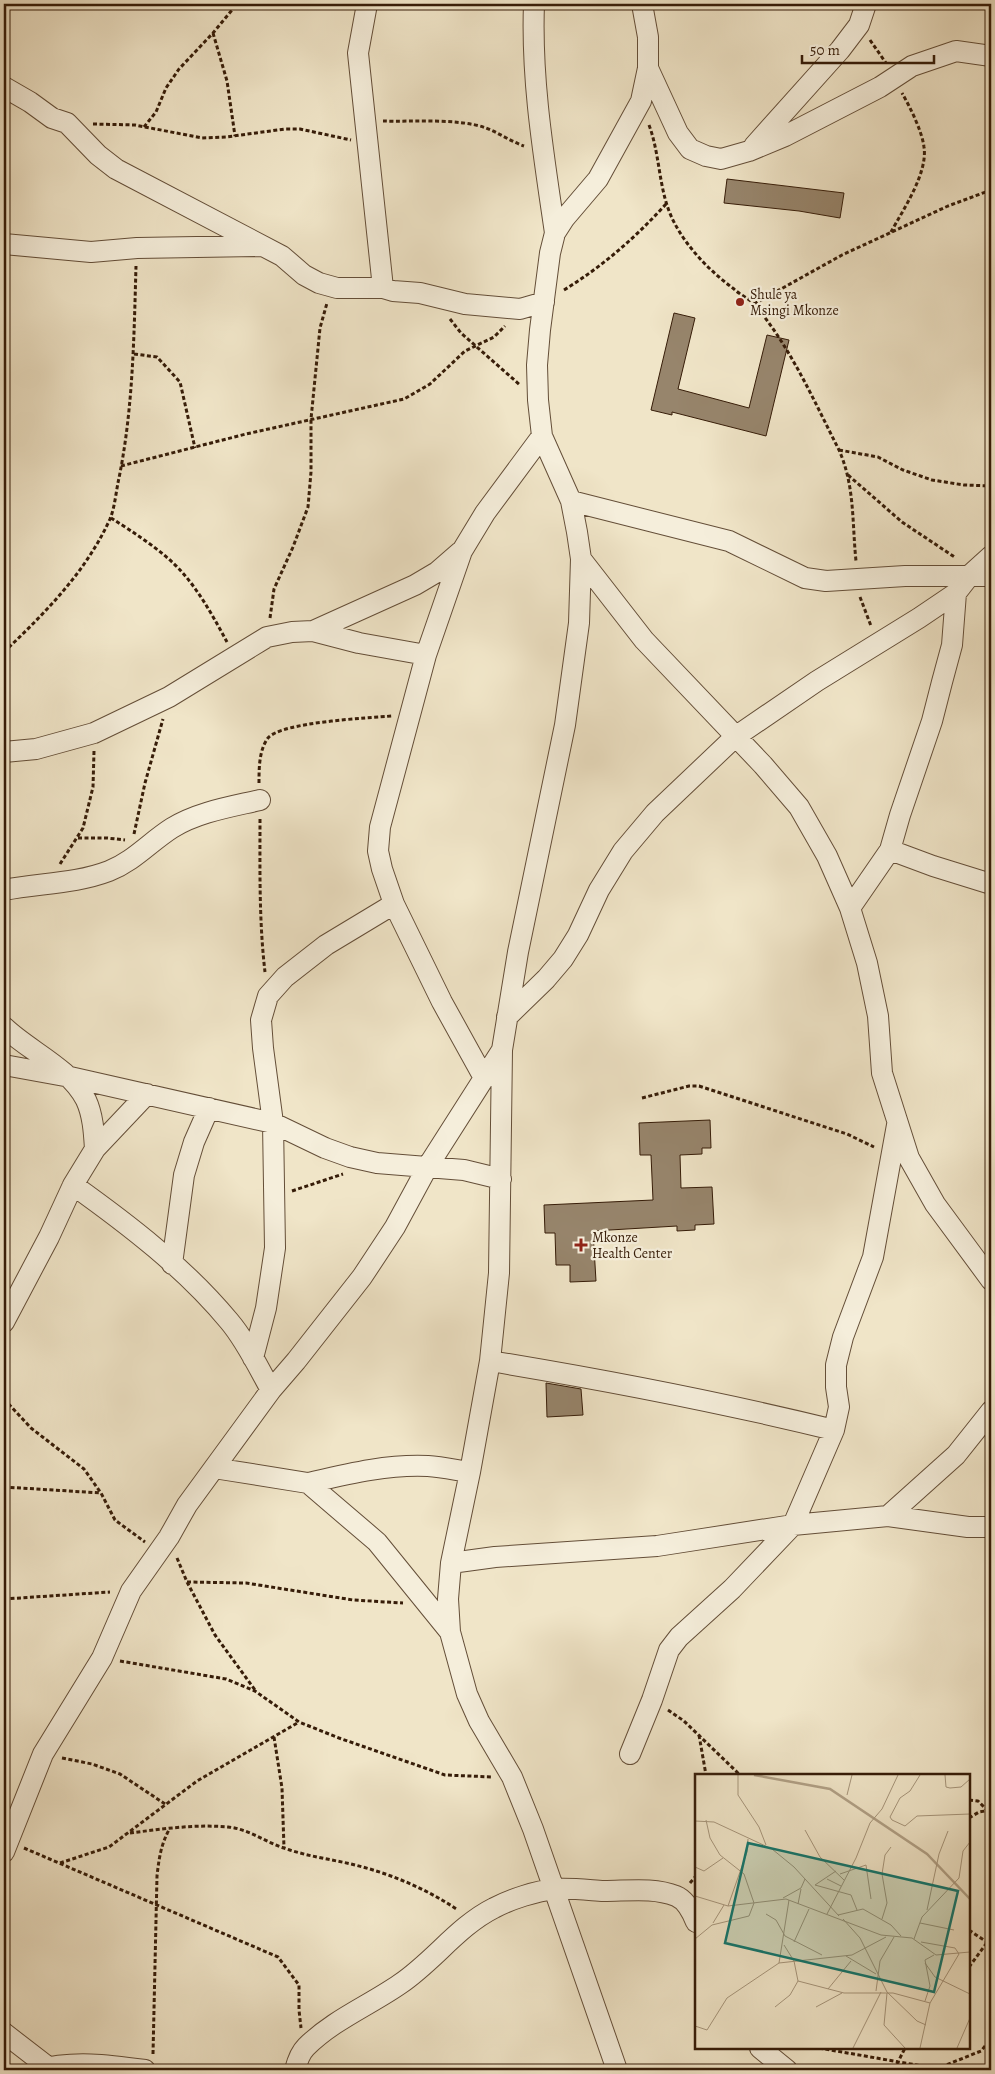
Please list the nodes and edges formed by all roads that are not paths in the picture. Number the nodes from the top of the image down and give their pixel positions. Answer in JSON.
{"nodes":[{"id":1,"x":367,"y":4,"type":"edge"},
{"id":2,"x":534,"y":4,"type":"edge"},
{"id":3,"x":642,"y":4,"type":"edge"},
{"id":4,"x":866,"y":4,"type":"edge"},
{"id":5,"x":991,"y":56,"type":"edge"},
{"id":6,"x":648,"y":68,"type":"junction"},
{"id":7,"x":4,"y":87,"type":"edge"},
{"id":8,"x":749,"y":151,"type":"junction"},
{"id":9,"x":555,"y":233,"type":"junction"},
{"id":10,"x":4,"y":244,"type":"edge"},
{"id":11,"x":262,"y":246,"type":"junction"},
{"id":12,"x":383,"y":288,"type":"junction"},
{"id":13,"x":544,"y":302,"type":"junction"},
{"id":14,"x":542,"y":436,"type":"junction"},
{"id":15,"x":570,"y":501,"type":"junction"},
{"id":16,"x":462,"y":551,"type":"junction"},
{"id":17,"x":991,"y":556,"type":"edge"},
{"id":18,"x":581,"y":559,"type":"junction"},
{"id":19,"x":979,"y":574,"type":"edge"},
{"id":20,"x":956,"y":593,"type":"junction"},
{"id":21,"x":313,"y":632,"type":"junction"},
{"id":22,"x":426,"y":655,"type":"junction"},
{"id":23,"x":735,"y":737,"type":"junction"},
{"id":24,"x":4,"y":752,"type":"edge"},
{"id":25,"x":260,"y":800,"type":"road end"},
{"id":26,"x":890,"y":850,"type":"junction"},
{"id":27,"x":991,"y":884,"type":"edge"},
{"id":28,"x":4,"y":890,"type":"edge"},
{"id":29,"x":394,"y":904,"type":"junction"},
{"id":30,"x":850,"y":908,"type":"junction"},
{"id":31,"x":507,"y":1018,"type":"junction"},
{"id":32,"x":4,"y":1026,"type":"edge"},
{"id":33,"x":502,"y":1050,"type":"junction"},
{"id":34,"x":4,"y":1065,"type":"edge"},
{"id":35,"x":70,"y":1077,"type":"junction"},
{"id":36,"x":484,"y":1078,"type":"junction"},
{"id":37,"x":146,"y":1094,"type":"junction"},
{"id":38,"x":209,"y":1108,"type":"junction"},
{"id":39,"x":274,"y":1123,"type":"junction"},
{"id":40,"x":897,"y":1125,"type":"junction"},
{"id":41,"x":95,"y":1149,"type":"junction"},
{"id":42,"x":428,"y":1166,"type":"junction"},
{"id":43,"x":501,"y":1179,"type":"junction"},
{"id":44,"x":73,"y":1185,"type":"junction"},
{"id":45,"x":172,"y":1264,"type":"junction"},
{"id":46,"x":991,"y":1280,"type":"edge"},
{"id":47,"x":4,"y":1322,"type":"edge"},
{"id":48,"x":253,"y":1358,"type":"junction"},
{"id":49,"x":490,"y":1361,"type":"junction"},
{"id":50,"x":272,"y":1390,"type":"junction"},
{"id":51,"x":991,"y":1411,"type":"edge"},
{"id":52,"x":834,"y":1430,"type":"junction"},
{"id":53,"x":214,"y":1468,"type":"junction"},
{"id":54,"x":470,"y":1472,"type":"junction"},
{"id":55,"x":308,"y":1483,"type":"junction"},
{"id":56,"x":888,"y":1516,"type":"junction"},
{"id":57,"x":793,"y":1525,"type":"junction"},
{"id":58,"x":991,"y":1527,"type":"edge"},
{"id":59,"x":451,"y":1563,"type":"junction"},
{"id":60,"x":450,"y":1632,"type":"junction"},
{"id":61,"x":630,"y":1754,"type":"dead end"},
{"id":62,"x":5,"y":1847,"type":"edge"},
{"id":63,"x":554,"y":1889,"type":"junction"},
{"id":64,"x":695,"y":1919,"type":"edge"},
{"id":65,"x":4,"y":2033,"type":"edge"},
{"id":66,"x":761,"y":2049,"type":"edge"},
{"id":67,"x":149,"y":2066,"type":"edge"},
{"id":68,"x":43,"y":2069,"type":"edge"},
{"id":69,"x":295,"y":2070,"type":"edge"},
{"id":70,"x":617,"y":2070,"type":"edge"},
{"id":71,"x":787,"y":2070,"type":"edge"}],
"edges":[{"from":1,"to":12,"type":"street"},
{"from":2,"to":9,"type":"street"},
{"from":3,"to":6,"type":"street"},
{"from":4,"to":8,"type":"street"},
{"from":5,"to":8,"type":"street"},
{"from":6,"to":8,"type":"street"},
{"from":6,"to":9,"type":"street"},
{"from":7,"to":11,"type":"street"},
{"from":9,"to":13,"type":"street"},
{"from":10,"to":11,"type":"street"},
{"from":11,"to":12,"type":"street"},
{"from":12,"to":13,"type":"street"},
{"from":13,"to":14,"type":"street"},
{"from":14,"to":15,"type":"street"},
{"from":14,"to":16,"type":"street"},
{"from":15,"to":18,"type":"street"},
{"from":15,"to":19,"type":"street"},
{"from":16,"to":21,"type":"street"},
{"from":16,"to":22,"type":"street"},
{"from":17,"to":19,"type":"street"},
{"from":18,"to":23,"type":"street"},
{"from":18,"to":31,"type":"street"},
{"from":19,"to":20,"type":"street"},
{"from":20,"to":23,"type":"street"},
{"from":20,"to":26,"type":"street"},
{"from":21,"to":22,"type":"street"},
{"from":21,"to":24,"type":"street"},
{"from":22,"to":29,"type":"street"},
{"from":23,"to":30,"type":"street"},
{"from":23,"to":31,"type":"street"},
{"from":25,"to":28,"type":"street"},
{"from":26,"to":27,"type":"street"},
{"from":26,"to":30,"type":"street"},
{"from":29,"to":36,"type":"street"},
{"from":29,"to":39,"type":"street"},
{"from":30,"to":40,"type":"street"},
{"from":31,"to":33,"type":"street"},
{"from":32,"to":35,"type":"street"},
{"from":33,"to":36,"type":"street"},
{"from":33,"to":43,"type":"street"},
{"from":34,"to":35,"type":"street"},
{"from":35,"to":37,"type":"street"},
{"from":35,"to":41,"type":"street"},
{"from":36,"to":42,"type":"street"},
{"from":37,"to":38,"type":"street"},
{"from":37,"to":41,"type":"street"},
{"from":38,"to":39,"type":"street"},
{"from":38,"to":45,"type":"street"},
{"from":39,"to":42,"type":"street"},
{"from":39,"to":48,"type":"street"},
{"from":40,"to":46,"type":"street"},
{"from":40,"to":52,"type":"street"},
{"from":41,"to":44,"type":"street"},
{"from":42,"to":43,"type":"street"},
{"from":42,"to":50,"type":"street"},
{"from":43,"to":49,"type":"street"},
{"from":44,"to":45,"type":"street"},
{"from":44,"to":47,"type":"street"},
{"from":45,"to":48,"type":"street"},
{"from":48,"to":50,"type":"street"},
{"from":49,"to":52,"type":"street"},
{"from":49,"to":54,"type":"street"},
{"from":50,"to":53,"type":"street"},
{"from":51,"to":56,"type":"street"},
{"from":52,"to":57,"type":"street"},
{"from":53,"to":55,"type":"street"},
{"from":53,"to":62,"type":"street"},
{"from":54,"to":55,"type":"street"},
{"from":54,"to":59,"type":"street"},
{"from":55,"to":60,"type":"street"},
{"from":56,"to":57,"type":"street"},
{"from":56,"to":58,"type":"street"},
{"from":57,"to":59,"type":"street"},
{"from":57,"to":61,"type":"street"},
{"from":59,"to":60,"type":"street"},
{"from":60,"to":63,"type":"street"},
{"from":63,"to":64,"type":"street"},
{"from":63,"to":69,"type":"street"},
{"from":63,"to":70,"type":"street"},
{"from":65,"to":68,"type":"street"},
{"from":66,"to":71,"type":"street"},
{"from":67,"to":68,"type":"street"}]}
